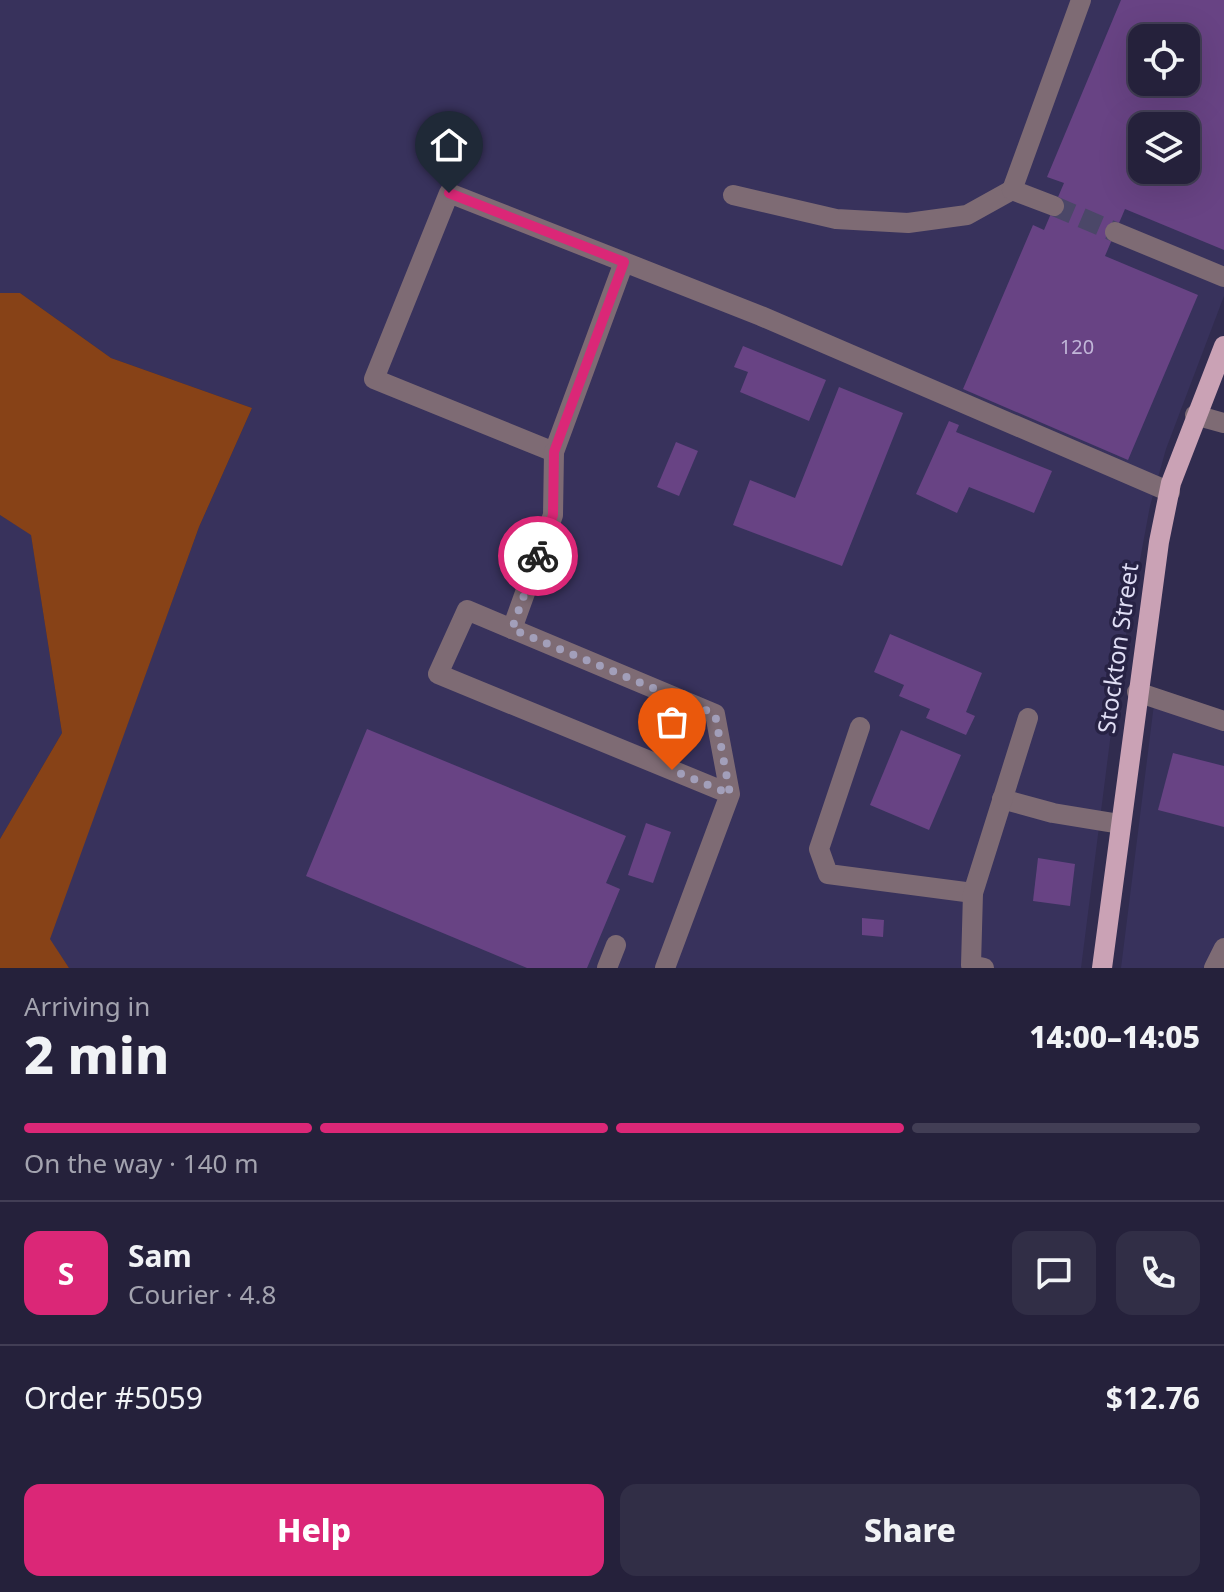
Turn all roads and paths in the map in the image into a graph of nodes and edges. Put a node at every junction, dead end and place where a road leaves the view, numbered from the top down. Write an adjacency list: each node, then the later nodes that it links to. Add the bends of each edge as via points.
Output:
1 (1081, 0): 2 (street)
2 (1012, 190): 3 (street, via 967,215 908,223 836,219); 4 (street)
3 (733, 195)
4 (1054, 206)
5 (1115, 232): 7 (street)
6 (624, 262): 11 (street); 11 (street, via 449,193 374,379); 12 (street)
7 (1224, 277)
8 (1224, 346): 9 (main road, Stockton Street)
9 (1195, 415): 10 (street); 12 (main road, Stockton Street)
10 (1224, 423)
11 (554, 452): 13 (street, via 553,515)
12 (1170, 492): 14 (main road, Stockton Street)
13 (512, 629): 18 (street, via 715,714); 18 (street, via 467,610 438,674)
14 (1137, 692): 16 (street); 20 (main road, Stockton Street)
15 (1028, 718): 19 (street)
16 (1224, 721)
17 (860, 727): 21 (street, via 819,849 828,874)
18 (730, 794): 25 (street)
19 (1002, 799): 20 (street); 21 (street)
20 (1120, 824): 27 (main road, Stockton Street)
21 (973, 893): 26 (street, via 971,965)
22 (616, 945): 24 (street)
23 (1224, 948): 28 (street)
24 (607, 968)
25 (665, 968)
26 (984, 968)
27 (1102, 968)
28 (1214, 968)

